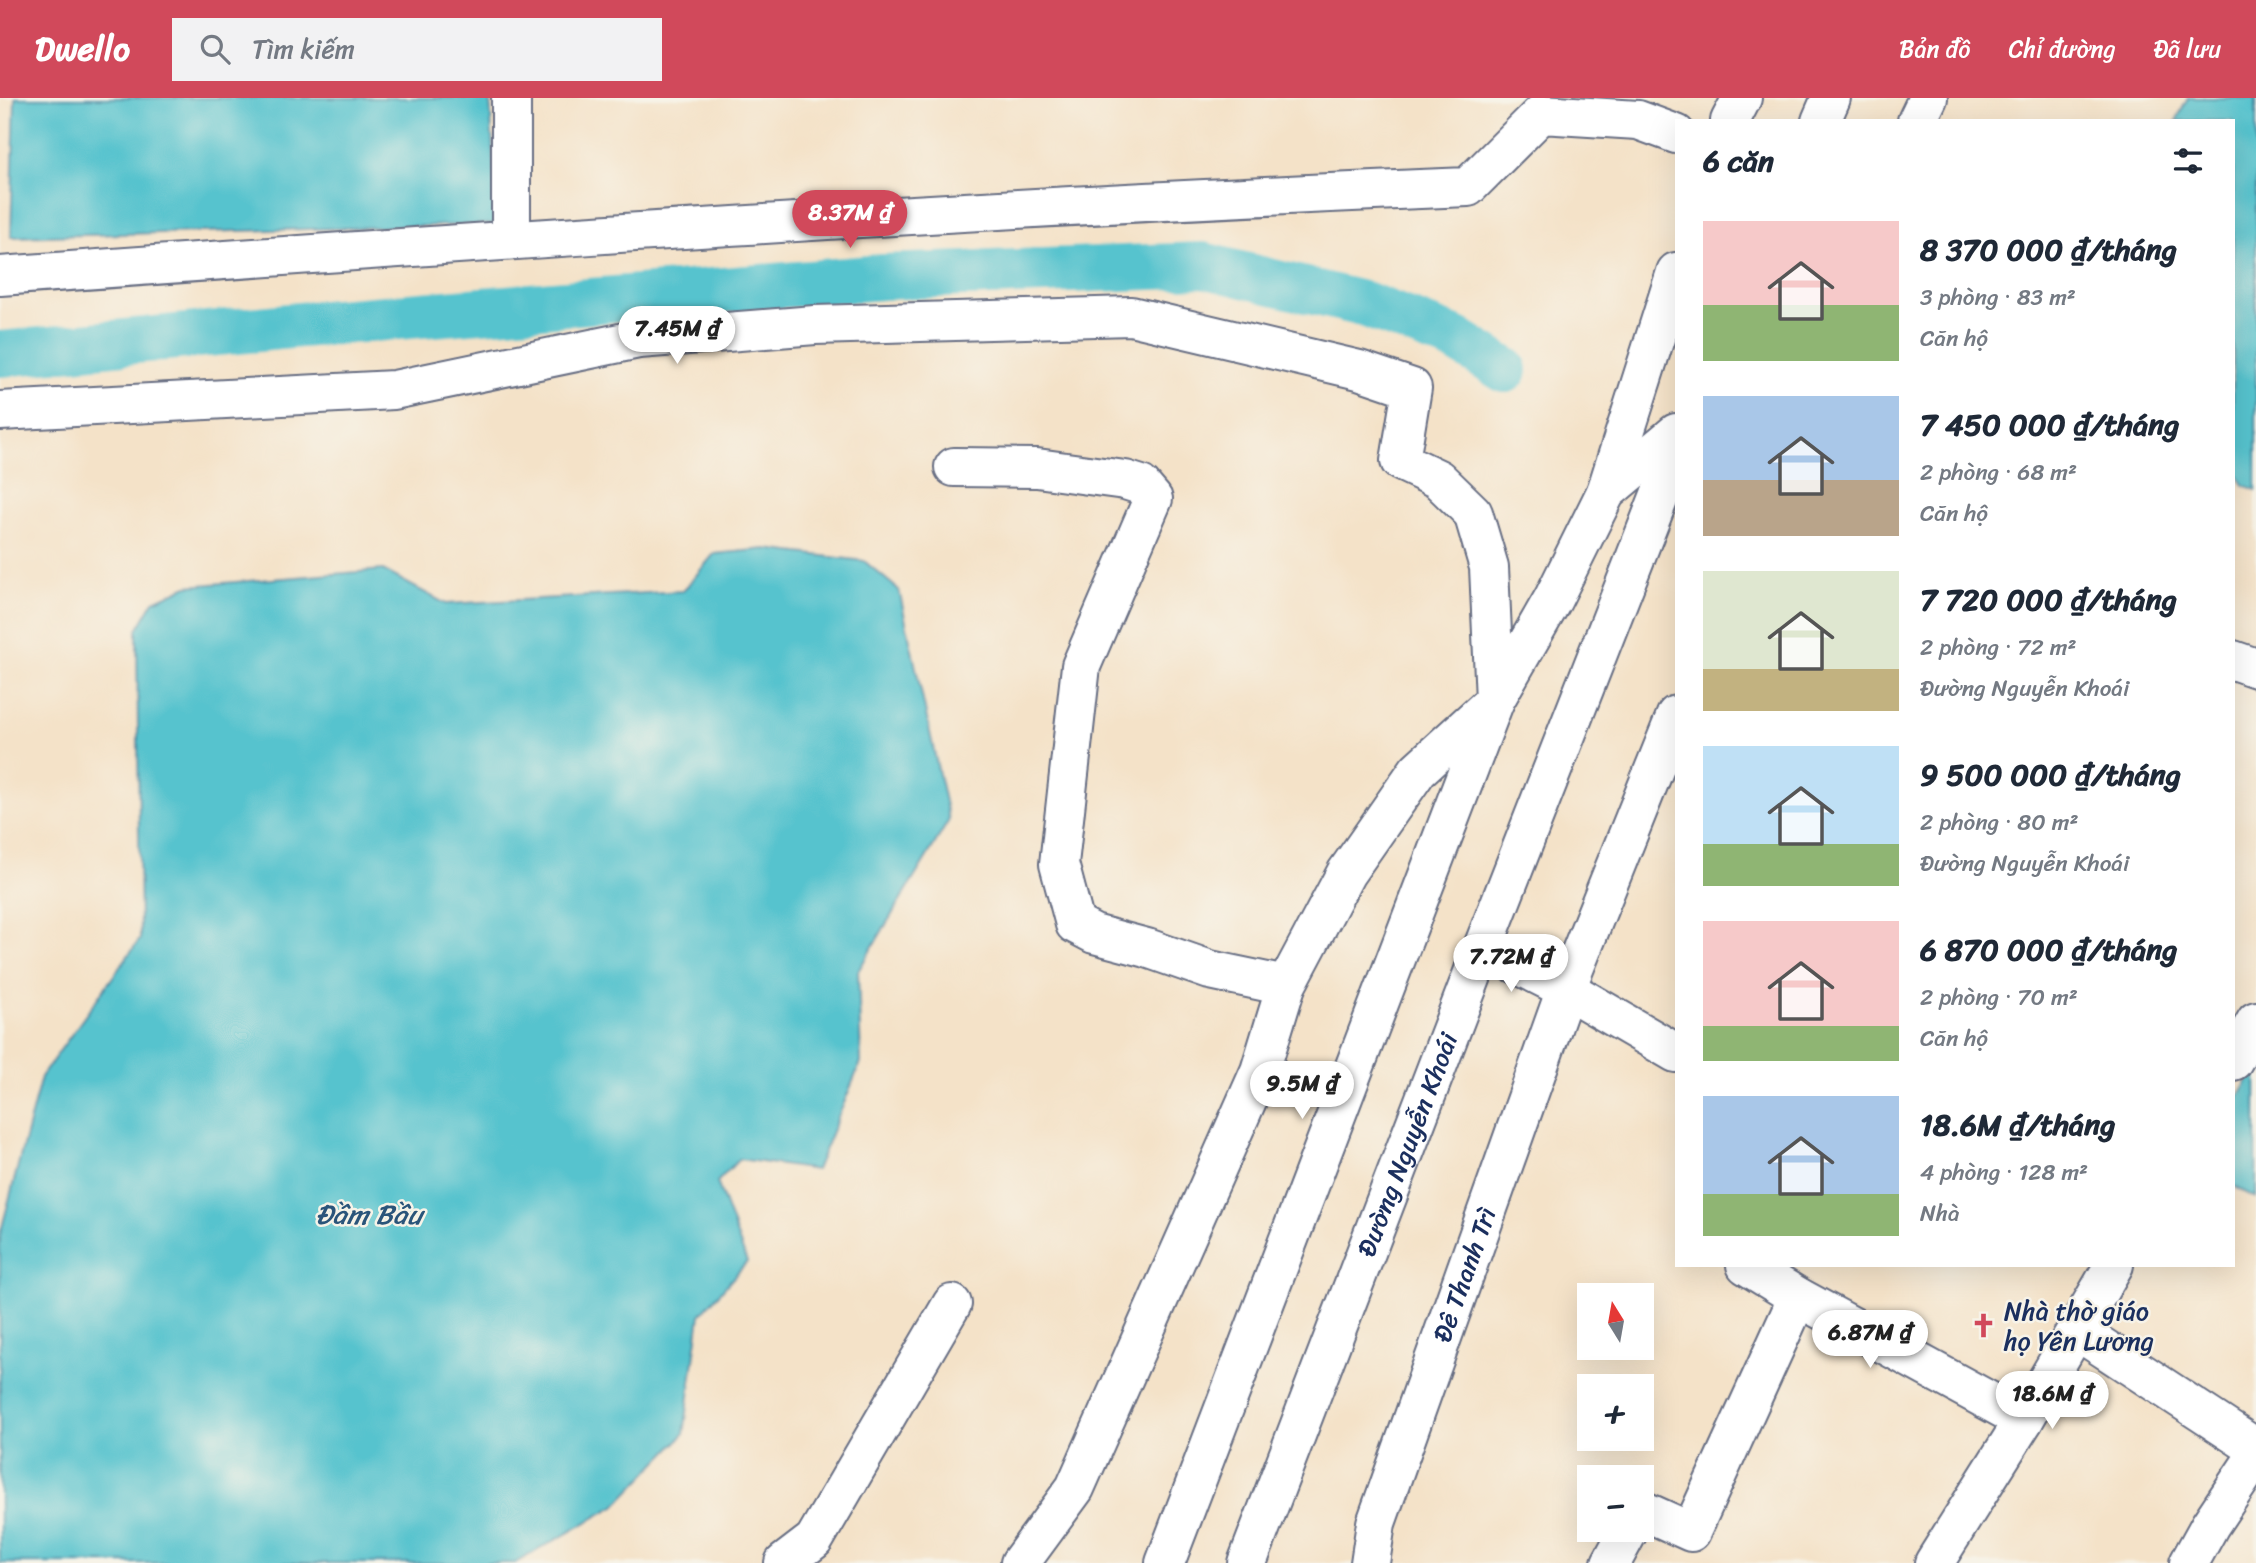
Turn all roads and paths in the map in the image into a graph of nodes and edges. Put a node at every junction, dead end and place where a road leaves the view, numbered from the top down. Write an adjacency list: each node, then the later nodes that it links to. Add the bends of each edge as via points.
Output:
1 (512, 98): 10 (street)
2 (1742, 98): 6 (street)
3 (1831, 98): 7 (street)
4 (1928, 98): 8 (street)
5 (1532, 106): 9 (street, via 1638,120); 10 (street, via 1468,187)
6 (1731, 119)
7 (1822, 119)
8 (1918, 119)
9 (1675, 134)
10 (510, 240): 12 (street)
11 (1675, 275): 17 (street)
12 (0, 276)
13 (0, 411): 20 (street, via 394,390 639,339 815,325 1131,316 1359,370 1412,388 1400,461 1438,479 1474,513 1489,567)
14 (1675, 434): 17 (street)
15 (1675, 457): 22 (street, Đường Nguyễn Khoái)
16 (954, 467): 23 (street, via 1037,468 1125,480 1141,485 1153,499 1081,666 1059,864 1069,904 1075,923 1094,934 1210,970)
17 (1606, 492): 20 (street, via 1553,599)
18 (2235, 661): 19 (street)
19 (2256, 668)
20 (1495, 700): 23 (street, via 1418,770 1346,873); 41 (street)
21 (1675, 717): 24 (street, Đê Thanh Trì)
22 (1483, 947): 24 (street); 42 (street, Đường Nguyễn Khoái)
23 (1286, 986): 40 (street, via 1260,1070 1075,1488)
24 (1566, 989): 26 (street); 43 (street, Đê Thanh Trì, via 1376,1523)
25 (2256, 1021): 27 (street)
26 (1675, 1052)
27 (2235, 1058)
28 (1749, 1267): 30 (street)
29 (2113, 1267): 32 (street)
30 (1798, 1297): 33 (street); 36 (street, via 1690,1532)
31 (952, 1304): 39 (street, via 814,1540)
32 (2076, 1330): 33 (street); 34 (street)
33 (2024, 1420): 38 (street)
34 (2256, 1448)
35 (2256, 1456): 45 (street)
36 (1654, 1516)
37 (1622, 1542): 44 (street)
38 (1938, 1561)
39 (784, 1563)
40 (1020, 1563)
41 (1165, 1563)
42 (1247, 1563)
43 (1370, 1563)
44 (1611, 1563)
45 (2189, 1563)

